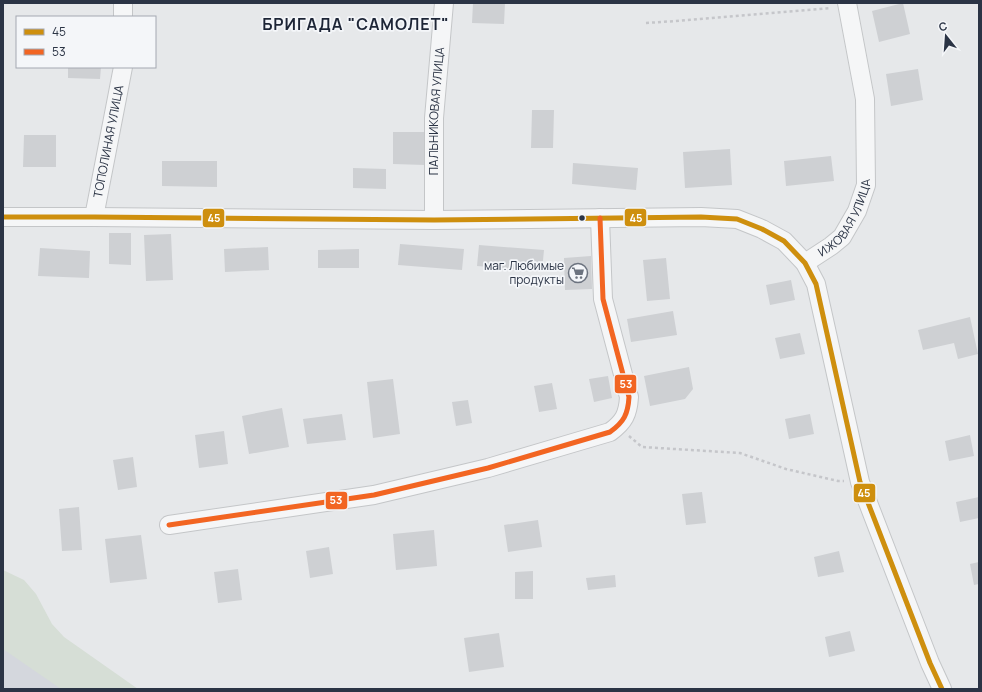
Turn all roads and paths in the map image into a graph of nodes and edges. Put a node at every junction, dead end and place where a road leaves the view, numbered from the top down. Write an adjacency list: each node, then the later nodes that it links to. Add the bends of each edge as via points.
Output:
1 (123, 3): 4 (street)
2 (444, 3): 10 (street, ПАЛЬНИКОВАЯ УЛИЦА, via 434,118)
3 (847, 5): 5 (path); 11 (street, ИЖОВАЯ УЛИЦА, via 865,99 866,185 857,211 842,236)
4 (123, 16)
5 (646, 23)
6 (123, 68): 8 (street, ТОПОЛИНАЯ УЛИЦА)
7 (3, 217): 8 (street)
8 (94, 217): 10 (street)
9 (600, 218): 10 (street); 11 (street, via 737,219 784,241); 12 (street, via 603,299 629,397 628,409)
10 (434, 220)
11 (805, 263): 13 (street, ИЖОВАЯ УЛИЦА, via 816,284)
12 (620, 423): 13 (path, via 626,433 642,447 740,453 838,481); 14 (street, via 610,432 496,466 374,495)
13 (860, 482): 15 (street, ИЖОВАЯ УЛИЦА)
14 (169, 525)
15 (942, 689)

